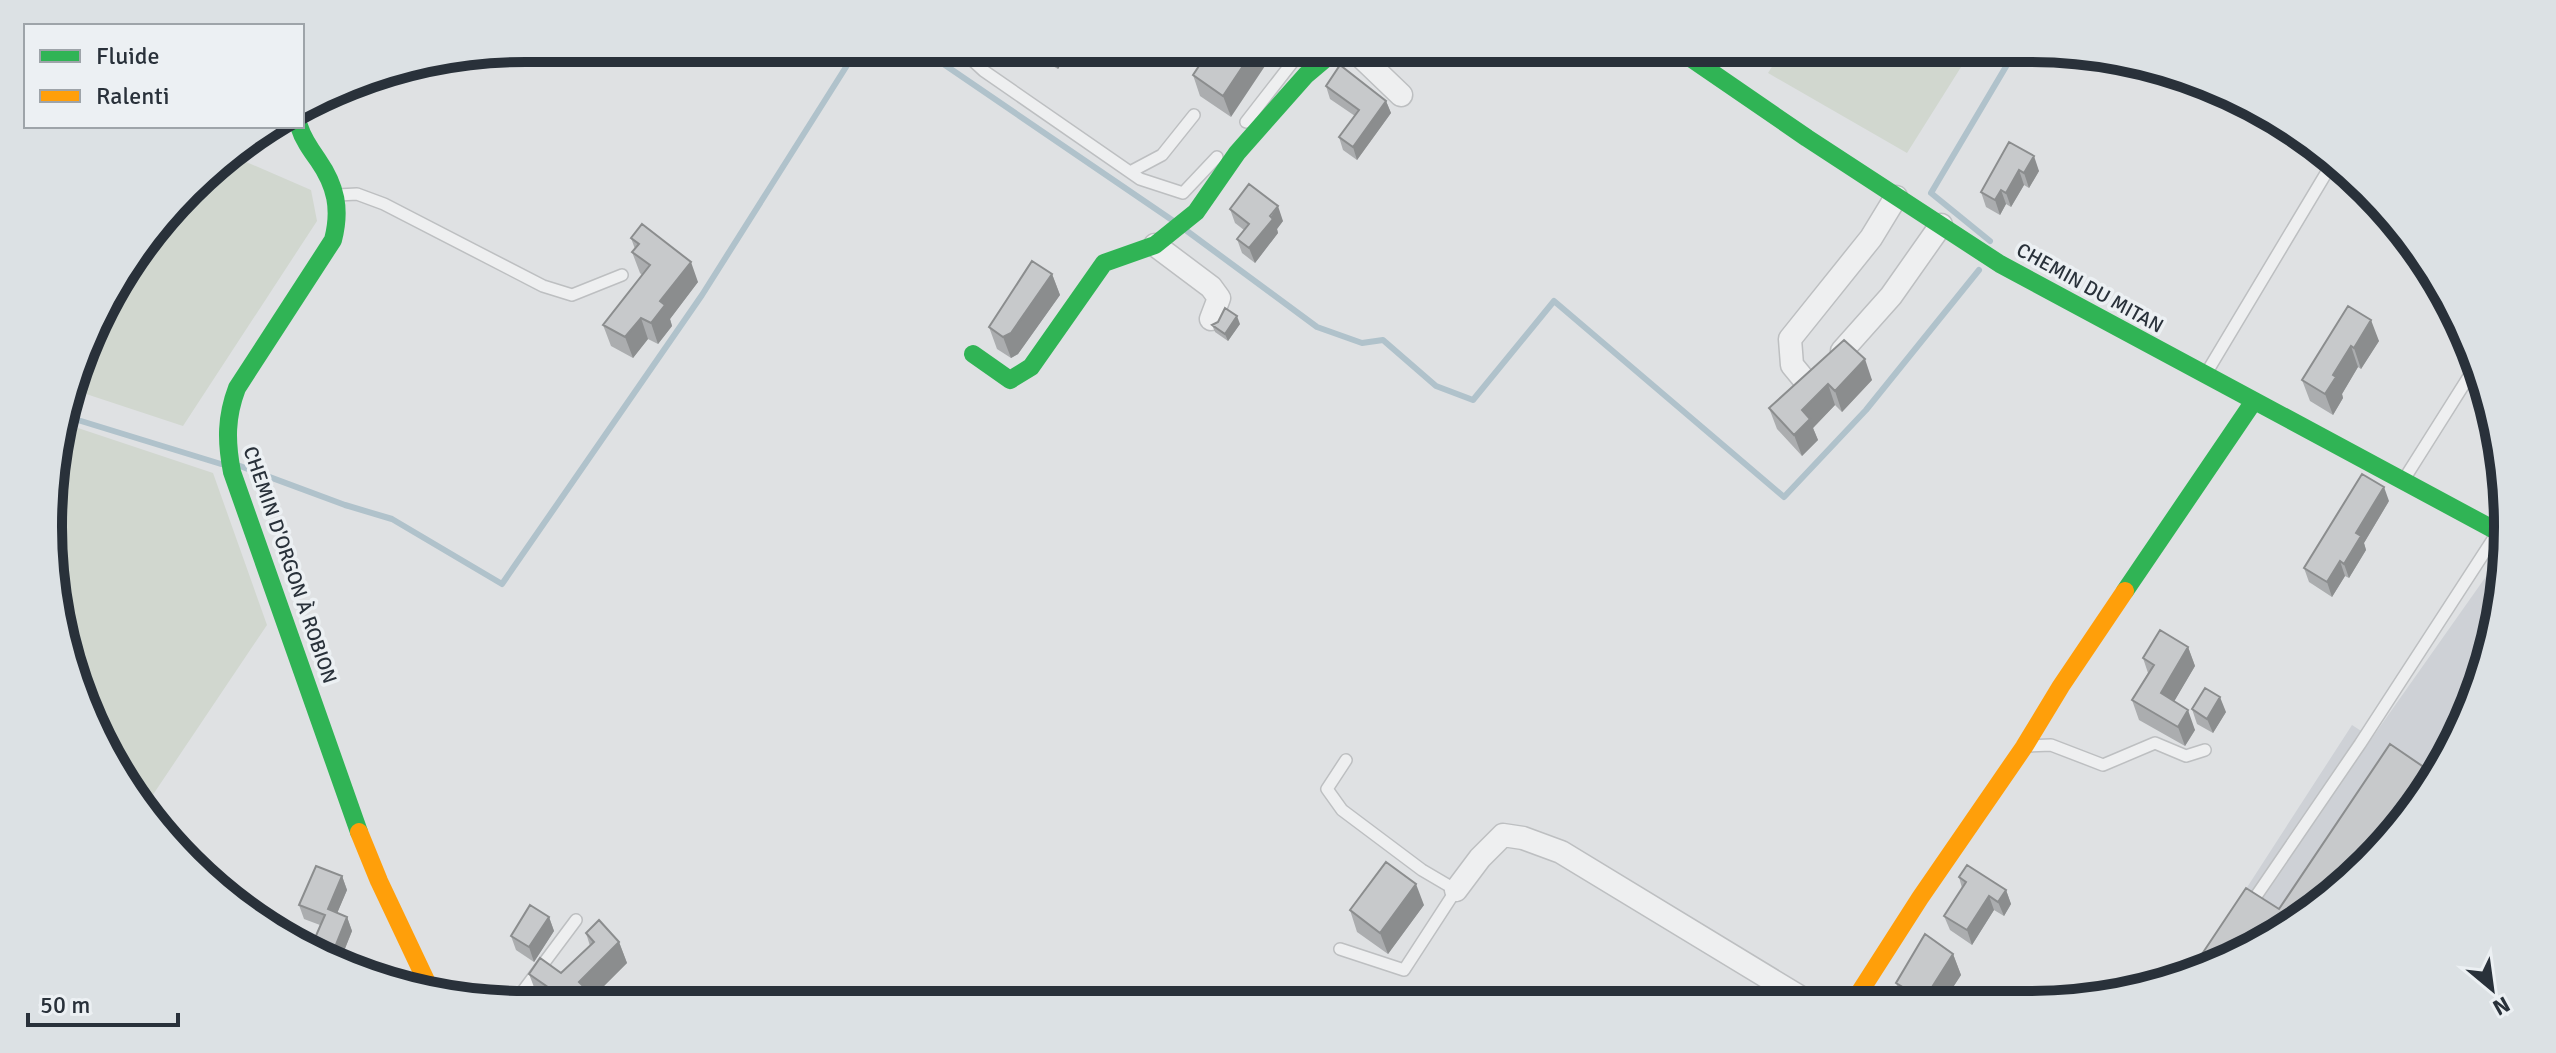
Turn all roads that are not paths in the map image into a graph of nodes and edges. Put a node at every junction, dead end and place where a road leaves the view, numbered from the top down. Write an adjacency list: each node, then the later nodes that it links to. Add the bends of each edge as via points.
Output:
1 (974, 62): 12 (lane)
2 (1293, 62): 9 (lane)
3 (1323, 62): 16 (street, via 1237,153 1223,190)
4 (1367, 62): 6 (street)
5 (1697, 62): 14 (street, CHEMIN DU MITAN)
6 (1401, 95)
7 (1194, 115): 12 (lane, via 1162,155)
8 (300, 128): 13 (street)
9 (1240, 129)
10 (1222, 152): 12 (lane, via 1183,193)
11 (2328, 170): 21 (lane)
12 (1130, 172)
13 (338, 195): 17 (lane, via 357,194 384,204 543,286 572,295); 35 (street, CHEMIN D'ORGON À ROBION, via 340,217 333,240 237,388 227,411 225,439 232,472 354,818)
14 (1896, 197): 15 (street, CHEMIN DU MITAN); 23 (street, via 1871,238 1790,339 1792,365)
15 (1941, 225): 19 (street, via 1891,296); 21 (street, CHEMIN DU MITAN, via 2000,264)
16 (1155, 245): 18 (street, via 1211,287 1219,298); 20 (street, via 1104,263 1031,367 1010,380)
17 (622, 275)
18 (1211, 319)
19 (1842, 351)
20 (973, 354)
21 (2205, 376): 24 (street, CHEMIN DU MITAN)
22 (2469, 377): 25 (lane)
23 (1806, 382)
24 (2254, 401): 25 (street, CHEMIN DU MITAN); 28 (street)
25 (2403, 481): 26 (street, CHEMIN DU MITAN)
26 (2494, 530)
27 (2493, 543): 32 (lane)
28 (2024, 747): 29 (lane, via 2051,745 2103,765 2155,743 2186,756); 38 (street)
29 (2205, 750)
30 (1346, 760): 31 (lane, via 1327,789 1342,810)
31 (1456, 890): 34 (lane, via 1404,970); 37 (street, via 1503,835 1523,838 1561,852)
32 (2243, 917)
33 (576, 920): 36 (lane)
34 (1340, 949)
35 (426, 980)
36 (523, 991)
37 (1790, 991)
38 (1860, 991)

